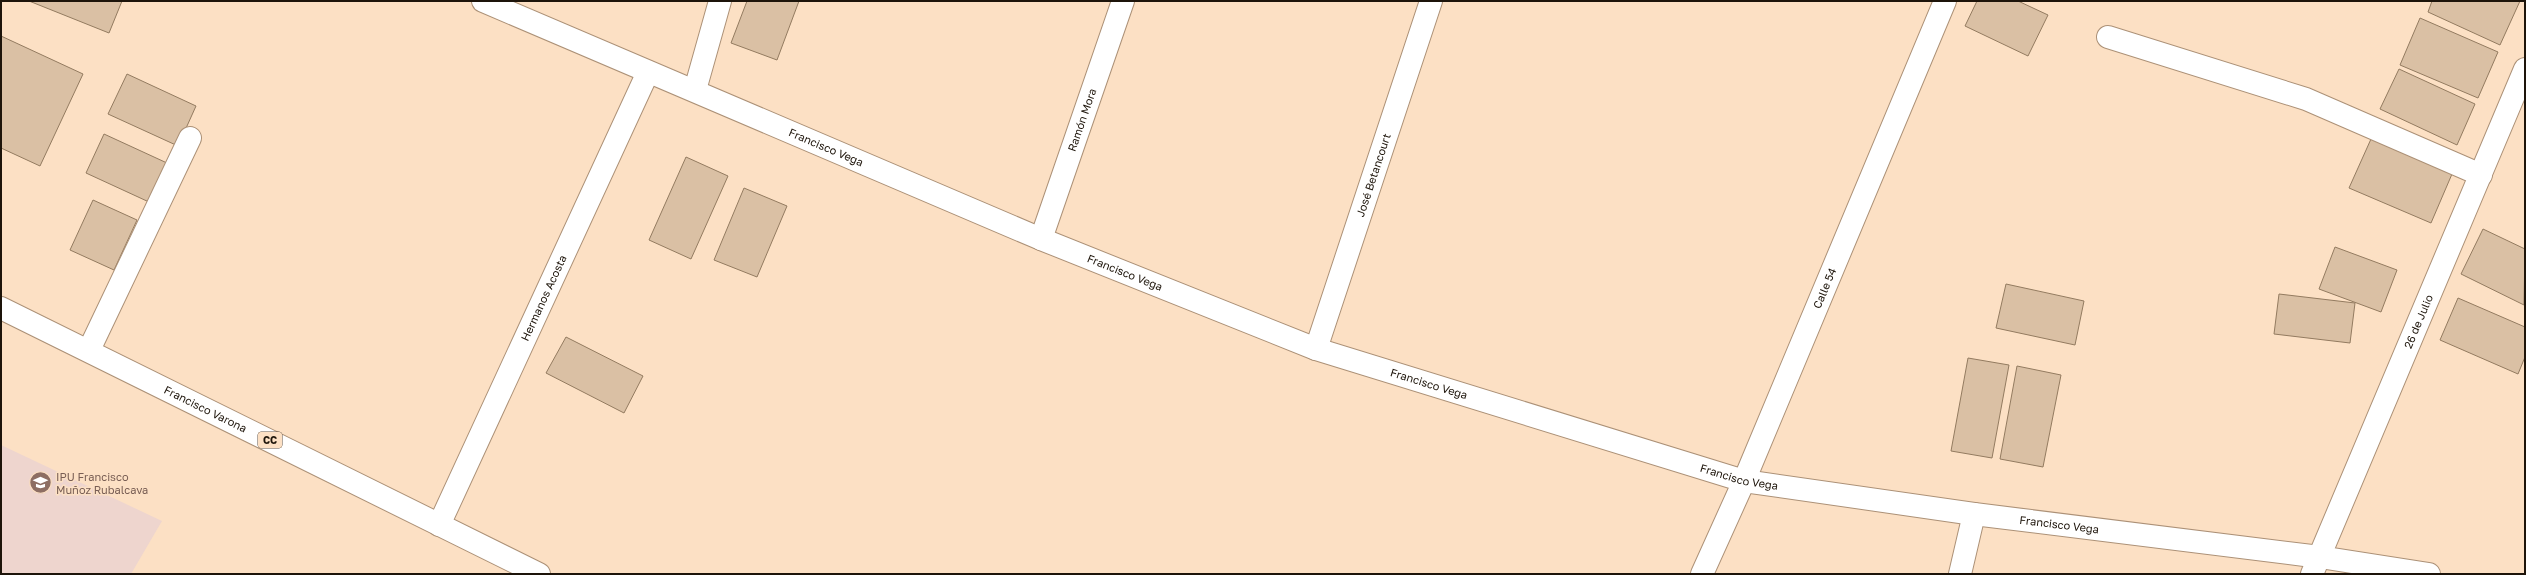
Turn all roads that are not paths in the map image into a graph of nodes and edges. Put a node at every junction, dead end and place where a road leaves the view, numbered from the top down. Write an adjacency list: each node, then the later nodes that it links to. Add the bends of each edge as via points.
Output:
1 (483, 1): 8 (street, Francisco Vega)
2 (720, 1): 9 (street)
3 (1123, 1): 12 (street, Ramón Mora)
4 (1431, 1): 14 (street, José Betancourt)
5 (1944, 1): 16 (street, Calle 54)
6 (2108, 37): 11 (street, via 2306,99)
7 (2525, 69): 11 (street, 26 de Julio)
8 (648, 72): 9 (street, Francisco Vega); 18 (street, Hermanos Acosta)
9 (694, 90): 12 (street, Francisco Vega)
10 (190, 138): 15 (street)
11 (2481, 175): 19 (street, 26 de Julio)
12 (1041, 239): 14 (street, Francisco Vega)
13 (1, 308): 15 (street, Francisco Varona / CC)
14 (1316, 349): 16 (street, Francisco Vega)
15 (89, 350): 18 (street, Francisco Varona / CC)
16 (1744, 481): 17 (street, Francisco Vega); 21 (street, Calle 54)
17 (1974, 514): 19 (street, Francisco Vega); 22 (street)
18 (439, 525): 20 (street, Francisco Varona / CC)
19 (2316, 565): 23 (street, Francisco Vega)
20 (539, 574)
21 (1702, 574)
22 (1960, 574)
23 (2429, 574)

